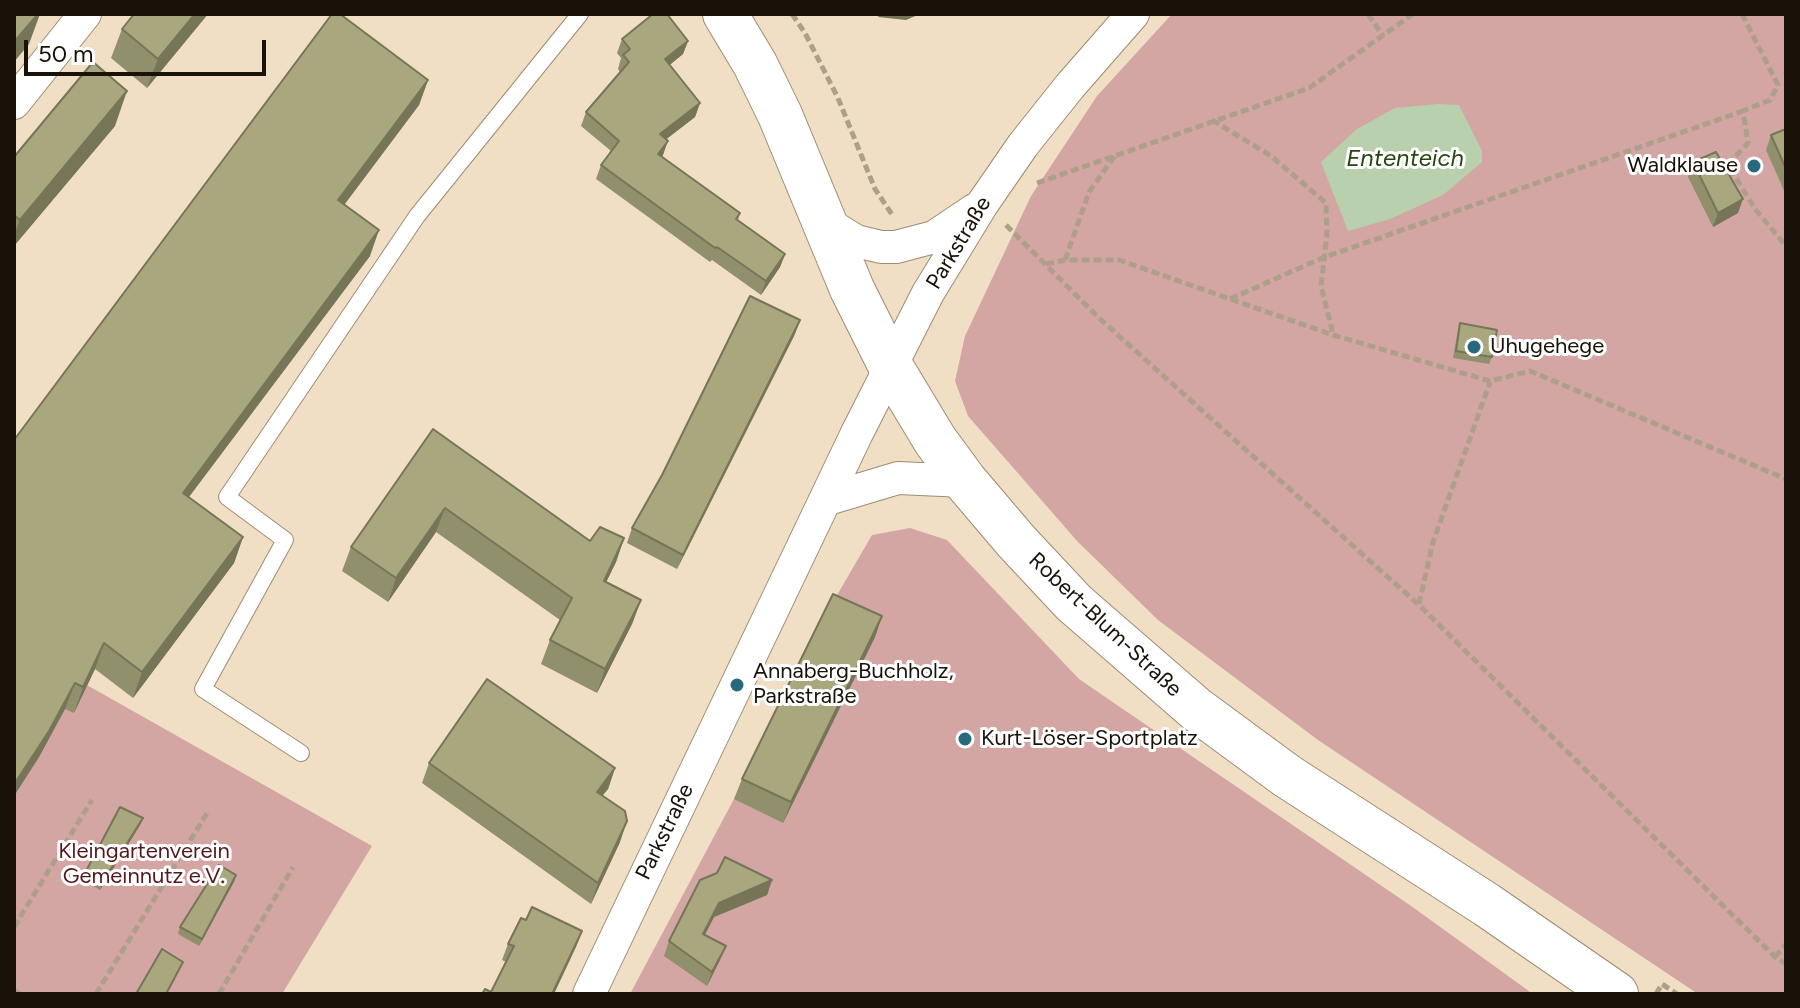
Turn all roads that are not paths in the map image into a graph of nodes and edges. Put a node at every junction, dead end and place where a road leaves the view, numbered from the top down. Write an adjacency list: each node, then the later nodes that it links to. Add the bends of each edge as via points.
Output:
1 (85, 14): 5 (street)
2 (580, 14): 11 (lane, via 417,216 227,497 285,540 203,689)
3 (725, 14): 7 (main road, Robert-Blum-Straße, via 780,115)
4 (1133, 14): 6 (street, Parkstraße, via 1042,121)
5 (14, 103)
6 (983, 203): 7 (street, via 934,237 896,247 856,241); 8 (street, Parkstraße)
7 (825, 222): 8 (main road, Robert-Blum-Straße)
8 (891, 367): 9 (main road, Robert-Blum-Straße); 10 (street, Parkstraße)
9 (965, 481): 10 (street, via 898,478); 13 (main road, Robert-Blum-Straße, via 1074,603 1196,709 1287,776)
10 (828, 499): 12 (street, Parkstraße)
11 (301, 753)
12 (589, 994)
13 (1616, 994)

